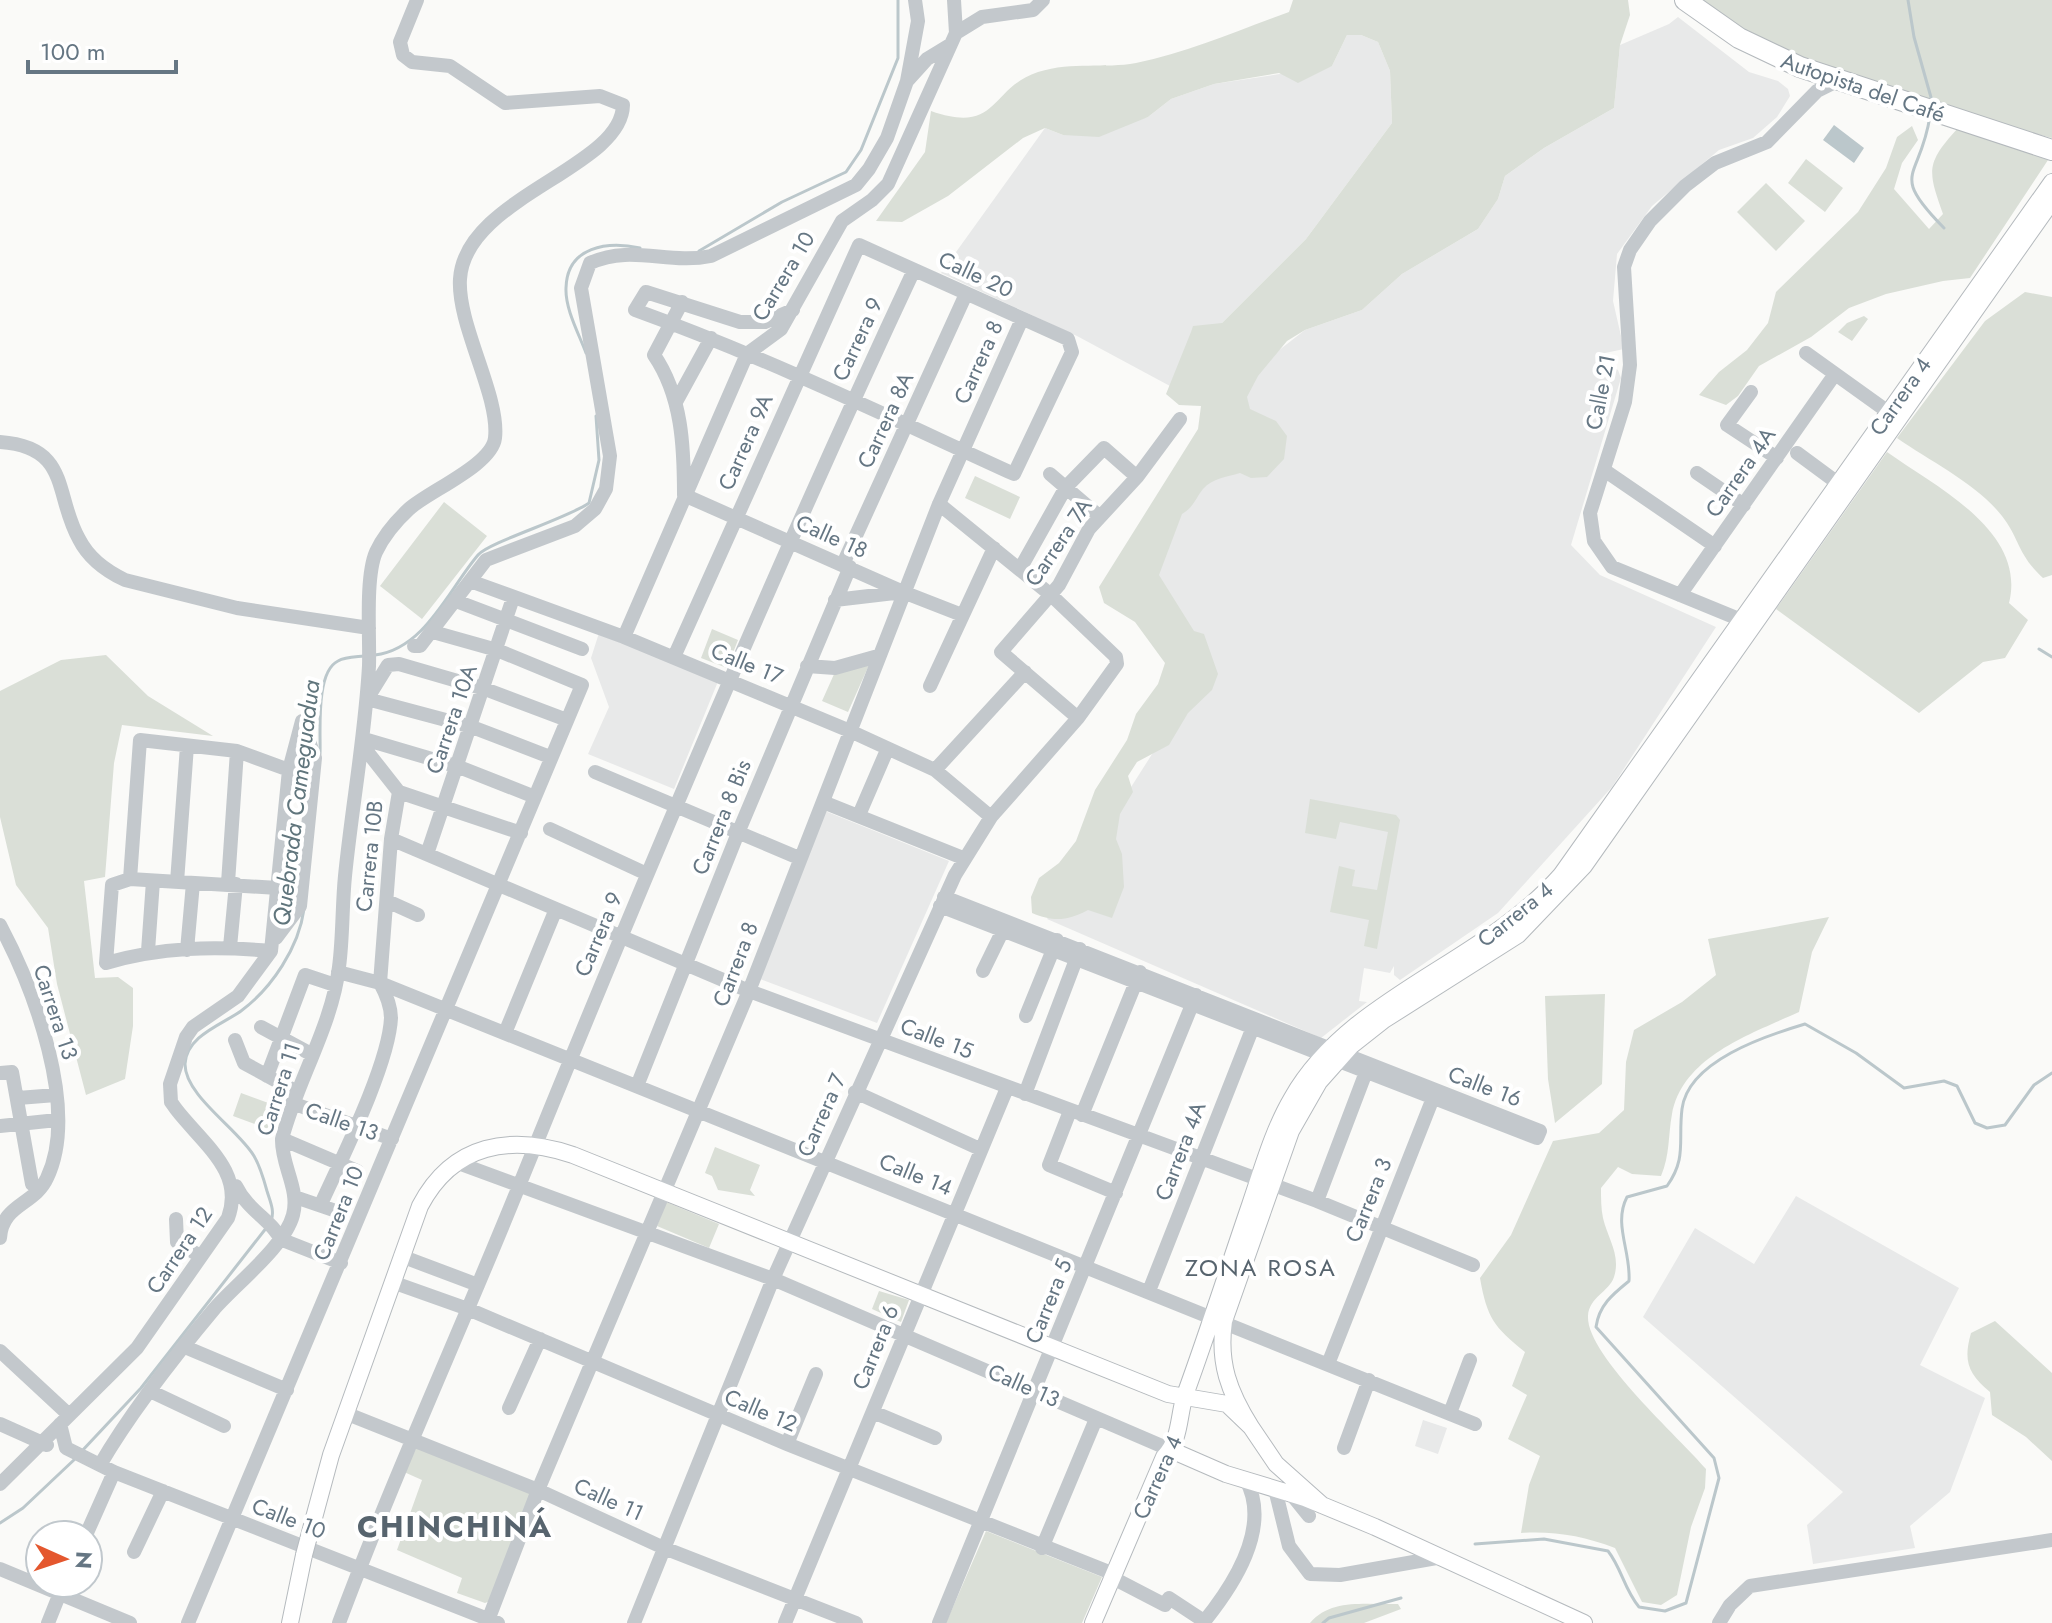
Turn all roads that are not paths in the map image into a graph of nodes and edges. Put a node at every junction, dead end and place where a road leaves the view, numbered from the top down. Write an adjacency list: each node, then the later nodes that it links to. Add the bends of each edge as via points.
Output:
1 (417, 0): 63 (street, Carrera 11, via 400,42 403,55 412,62 450,66 505,103 600,96 623,105 623,116 615,132 593,152 498,217 467,255 460,279 495,420 495,440 488,454 410,508 389,531 371,565)
2 (915, 0): 10 (street, via 917,33)
3 (954, 0): 7 (street)
4 (1685, 0): 8 (highway, Autopista del Café, via 1739,38)
5 (1039, 3): 6 (street, via 1025,13)
6 (994, 7): 7 (street)
7 (953, 39): 10 (street); 18 (street, Carrera 10, via 898,167 872,200 842,221)
8 (1805, 69): 9 (highway, Autopista del Café); 11 (street, via 1811,81)
9 (1839, 80): 11 (street, Calle 21); 12 (highway, Autopista del Café)
10 (907, 81): 52 (street, via 887,138 856,185 711,256 695,260 611,253 590,263 581,288 610,456 606,489 595,509 575,526 498,553)
11 (1807, 101): 36 (street, Calle 21, via 1767,142 1701,172 1665,205 1630,250 1623,275 1630,365 1625,402)
12 (2052, 150)
13 (2051, 190): 29 (main road, Carrera 4)
14 (859, 245): 15 (street, Calle 20); 25 (street, Carrera 9A)
15 (914, 270): 16 (street, Calle 20); 27 (street, Carrera 9)
16 (966, 294): 19 (street, Calle 20); 31 (street, Carrera 8A)
17 (682, 302): 18 (street, via 740,322 765,322); 20 (street); 20 (street, via 646,292 635,310)
18 (793, 310): 23 (street, Carrera 10, via 774,337)
19 (1022, 319): 33 (street, Carrera 8); 33 (street, Calle 20, via 1068,339 1072,352 1014,474)
20 (671, 323): 21 (street); 28 (street, via 654,355)
21 (711, 338): 23 (street); 28 (street)
22 (1806, 353): 24 (street)
23 (747, 354): 25 (street); 42 (street, Carrera 10)
24 (1835, 374): 29 (street); 35 (street, Carrera 4A)
25 (798, 377): 27 (street); 46 (street, Carrera 9A)
26 (1751, 392): 35 (street, via 1727,425)
27 (853, 401): 31 (street); 47 (street, Carrera 9)
28 (676, 402): 42 (street)
29 (1894, 416): 40 (main road, Carrera 4); 61 (main road, Carrera 4)
30 (1180, 419): 39 (street, Carrera 7A)
31 (906, 426): 33 (street); 50 (street, Carrera 8A)
32 (0, 442): 63 (street, via 39,452 55,470 77,537 109,572 237,608)
33 (963, 451): 43 (street, Carrera 8)
34 (1797, 453): 40 (street)
35 (1777, 458): 44 (street, Carrera 4A)
36 (1604, 470): 48 (street); 55 (street, Calle 21, via 1590,513 1598,551 1612,567)
37 (1697, 473): 44 (street)
38 (1050, 474): 41 (street)
39 (1137, 477): 41 (street, via 1104,448); 45 (street, Carrera 7A)
40 (1839, 484): 61 (main road, Carrera 4)
41 (1066, 487): 45 (street); 51 (street)
42 (684, 495): 46 (street, Calle 18); 64 (street, Carrera 10)
43 (939, 504): 49 (street); 53 (street, Carrera 8)
44 (1744, 505): 48 (street, Carrera 4A)
45 (1099, 516): 54 (street, Carrera 7A)
46 (736, 517): 47 (street, Calle 18); 69 (street, Carrera 9A)
47 (790, 541): 50 (street, Calle 18); 72 (street, Carrera 9)
48 (1715, 546): 55 (street, Carrera 4A)
49 (994, 548): 51 (street); 59 (street)
50 (846, 565): 53 (street, Calle 18); 57 (street, Carrera 8 Bis)
51 (1020, 569): 54 (street)
52 (470, 581): 56 (street, Calle 17); 58 (street)
53 (903, 592): 57 (street); 59 (street, Calle 18); 68 (street, Carrera 8)
54 (1051, 595): 71 (street, Carrera 7A, via 1001,652); 77 (street, Carrera 7, via 1116,657 1117,664)
55 (1680, 595): 61 (street, Calle 21)
56 (513, 598): 60 (street, Carrera 10A); 64 (street, Calle 17)
57 (835, 600): 70 (street, Carrera 8 Bis)
58 (456, 601): 60 (street); 62 (street)
59 (962, 615): 73 (street)
60 (507, 618): 66 (street); 67 (street, Carrera 10A)
61 (1749, 623): 145 (main road, Carrera 4, via 1607,836 1552,904 1504,945 1387,1012)
62 (433, 632): 65 (street); 67 (street)
63 (369, 635): 75 (street, Carrera 11)
64 (624, 637): 69 (street, Calle 17)
65 (414, 646)
66 (582, 649)
67 (497, 650): 74 (street, Carrera 10A); 78 (street, Carrera 10, via 582,685)
68 (878, 656): 70 (street, via 835,668); 80 (street, Carrera 8)
69 (674, 657): 72 (street, Calle 17)
70 (807, 666): 76 (street, Carrera 8 Bis)
71 (1025, 672): 77 (street); 90 (street)
72 (729, 680): 76 (street, Calle 17); 95 (street, Carrera 9)
73 (930, 686)
74 (485, 689): 75 (street, via 399,664 388,665); 78 (street); 79 (street, Carrera 10A)
75 (367, 699): 79 (street); 81 (street, Carrera 11)
76 (791, 704): 80 (street, Calle 17); 101 (street, Carrera 8 Bis)
77 (1078, 718): 98 (street, Carrera 7)
78 (567, 720): 87 (street, Carrera 10)
79 (472, 727): 87 (street); 88 (street, Carrera 10A)
80 (850, 731): 85 (street, Calle 17); 94 (street, Carrera 8)
81 (363, 742): 88 (street); 92 (street, Carrera 10B); 132 (street, Carrera 11)
82 (187, 746): 86 (street); 107 (street, via 140,740); 109 (street)
83 (294, 749): 84 (street); 84 (street, via 302,721); 89 (street)
84 (314, 750): 118 (street)
85 (887, 750): 90 (street, Calle 17); 97 (street)
86 (237, 751): 89 (street); 111 (street)
87 (550, 757): 93 (street, Carrera 10)
88 (459, 767): 93 (street); 96 (street, Carrera 10A)
89 (289, 770): 113 (street)
90 (935, 770): 98 (street, Calle 17)
91 (595, 772): 95 (street)
92 (399, 792): 96 (street); 102 (street, Carrera 10B)
93 (535, 797): 100 (street, Carrera 10)
94 (823, 802): 97 (street); 104 (street, Carrera 8)
95 (674, 805): 101 (street); 106 (street, Carrera 9)
96 (444, 806): 100 (street); 103 (street, Carrera 10A)
97 (859, 815): 105 (street)
98 (991, 817): 105 (street, Carrera 7)
99 (550, 829): 106 (street)
100 (521, 833): 112 (street, Carrera 10)
101 (738, 833): 104 (street); 129 (street, Carrera 8 Bis)
102 (391, 839): 103 (street, Calle 15); 114 (street, Carrera 10B)
103 (427, 854): 112 (street, Calle 15)
104 (799, 858): 134 (street, Carrera 8)
105 (963, 858): 115 (street, Carrera 7)
106 (647, 874): 122 (street, Carrera 9)
107 (130, 879): 108 (street); 127 (street, via 112,885 106,963)
108 (153, 881): 109 (street); 127 (street)
109 (177, 882): 110 (street)
110 (193, 883): 111 (street); 126 (street)
111 (232, 884): 113 (street); 125 (street)
112 (500, 885): 117 (street, Calle 15); 136 (street, Carrera 10)
113 (278, 888): 116 (street)
114 (387, 901): 119 (street); 133 (street, Carrera 10B)
115 (942, 901): 121 (street, Calle 16); 123 (street, Calle 16); 141 (street, Carrera 7)
116 (277, 904): 118 (street); 124 (street)
117 (556, 909): 122 (street, Calle 15); 140 (street)
118 (296, 911): 124 (street)
119 (418, 915)
120 (0, 925): 154 (street, Carrera 13, via 47,1041)
121 (1003, 930): 123 (street, Calle 16); 130 (street)
122 (620, 936): 129 (street, Calle 15); 146 (street, Carrera 9)
123 (1056, 944): 128 (street, Calle 16); 137 (street)
124 (273, 946): 125 (street); 174 (street, via 238,996 193,1027 170,1084 171,1102)
125 (230, 947): 126 (street)
126 (187, 950): 127 (street)
127 (148, 951)
128 (1079, 953): 131 (street, Calle 16); 153 (street)
129 (685, 964): 134 (street, Calle 15); 150 (street, Carrera 8 Bis)
130 (983, 971)
131 (1138, 976): 135 (street, Calle 16); 159 (street)
132 (337, 978): 133 (street, Calle 14); 143 (street, Calle 14, via 305,975); 144 (street, Carrera 11)
133 (380, 983): 136 (street, Calle 14); 163 (street, via 391,1023)
134 (749, 991): 141 (street, Calle 15); 158 (street, Carrera 8)
135 (1194, 999): 139 (street, Calle 16); 145 (street, Calle 16); 164 (street, Carrera 5)
136 (447, 1010): 140 (street, Calle 14); 166 (street, Carrera 10)
137 (1026, 1016)
138 (261, 1027): 143 (street)
139 (1253, 1027): 145 (street, Calle 16); 169 (street, Carrera 4A)
140 (505, 1033): 146 (street, Calle 14)
141 (879, 1039): 151 (street, Calle 15); 152 (street, Carrera 7)
142 (235, 1040): 149 (street, Calle 13, via 244,1063)
143 (280, 1041): 144 (street); 149 (street)
144 (311, 1054): 156 (street, Carrera 11)
145 (1333, 1054): 148 (street, Calle 16); 157 (street, Calle 16, via 1540,1131 1537,1138); 176 (main road, Carrera 4, via 1291,1098)
146 (570, 1059): 150 (street, Calle 14); 167 (street, Carrera 9)
147 (6, 1072): 155 (street)
148 (1366, 1072): 157 (street, Calle 16); 181 (street)
149 (267, 1076): 156 (street, Calle 13)
150 (637, 1086): 158 (street, Calle 14)
151 (1007, 1088): 153 (street, Calle 15); 168 (street, Carrera 6)
152 (855, 1092): 168 (street); 170 (street, Carrera 7)
153 (1025, 1094): 159 (street, Calle 15)
154 (56, 1095): 155 (street); 160 (street, Carrera 13)
155 (18, 1098): 161 (street)
156 (295, 1098): 163 (street, Calle 13); 165 (street, Carrera 11)
157 (1433, 1098): 186 (street, Carrera 3)
158 (698, 1112): 170 (street, Calle 14); 178 (street, Carrera 8)
159 (1076, 1113): 164 (street, Calle 15); 179 (street, via 1049,1165)
160 (57, 1120): 161 (street); 189 (street, Carrera 13, via 48,1178 6,1215)
161 (22, 1122): 162 (street); 175 (street)
162 (0, 1126)
163 (356, 1127): 166 (street, Calle 13); 171 (street)
164 (1139, 1137): 169 (street, Calle 15); 179 (street, Carrera 5)
165 (282, 1139): 171 (street); 180 (street, Carrera 11, via 281,1156)
166 (392, 1139): 193 (street, Carrera 10)
167 (535, 1144): 172 (main road, via 495,1146); 177 (street, Carrera 9); 178 (main road)
168 (980, 1149): 184 (street, Carrera 6)
169 (1199, 1159): 176 (street, Calle 15); 199 (street, Carrera 4A)
170 (825, 1161): 184 (street, Calle 14); 190 (street, Carrera 7)
171 (339, 1163): 173 (street); 182 (street)
172 (458, 1163): 177 (street, Calle 13); 192 (main road, via 426,1194)
173 (357, 1171)
174 (232, 1179): 187 (street, via 250,1209); 191 (street, Carrera 12, via 228,1218)
175 (32, 1184)
176 (1265, 1184): 181 (street, Calle 15); 202 (main road, Carrera 4)
177 (520, 1185): 188 (street, Calle 13); 198 (street, Carrera 9)
178 (665, 1192): 188 (street, Carrera 8); 190 (main road)
179 (1116, 1193): 195 (street, Carrera 5)
180 (295, 1197): 182 (street); 187 (street, via 294,1213)
181 (1317, 1201): 186 (street, Calle 15)
182 (321, 1204): 183 (street)
183 (336, 1211)
184 (954, 1213): 195 (street, Calle 14); 200 (street, Carrera 6)
185 (176, 1219): 191 (street, via 177,1242)
186 (1381, 1227): 194 (street, Calle 15); 210 (street, Carrera 3)
187 (274, 1231): 193 (street); 205 (street)
188 (647, 1232): 196 (street, Calle 13); 209 (street, Carrera 8)
189 (0, 1238)
190 (790, 1241): 196 (street, Carrera 7); 200 (main road)
191 (200, 1256): 222 (street, Carrera 12, via 137,1348)
192 (401, 1256): 197 (main road); 198 (street)
193 (341, 1263): 214 (street, Carrera 10)
194 (1473, 1265)
195 (1086, 1266): 199 (street, Calle 14); 206 (street, Carrera 5)
196 (773, 1279): 203 (street, Calle 13); 221 (street, Carrera 7)
197 (392, 1282): 201 (street, Calle 12); 219 (main road)
198 (478, 1285): 201 (street, Carrera 9)
199 (1149, 1291): 202 (street, Calle 14)
200 (920, 1295): 203 (street, Carrera 6); 206 (main road)
201 (468, 1309): 204 (street, Calle 12); 228 (street, Carrera 9)
202 (1218, 1318): 210 (street, Calle 14); 216 (main road, Carrera 4); 227 (main road, Carrera 4, via 1223,1369)
203 (904, 1333): 213 (street, Calle 13); 218 (street, Carrera 6)
204 (540, 1339): 209 (street, Calle 12); 217 (street)
205 (185, 1347): 214 (street); 215 (street)
206 (1052, 1349): 213 (street, Carrera 5); 216 (main road)
207 (0, 1351): 222 (street)
208 (1470, 1360): 220 (street)
209 (594, 1361): 221 (street, Calle 12); 242 (street, Carrera 8)
210 (1328, 1364): 212 (street, Calle 14)
211 (816, 1374): 231 (street)
212 (1369, 1380): 220 (street, Calle 14); 232 (street)
213 (1036, 1389): 223 (street, Calle 13); 247 (street, Carrera 5)
214 (287, 1390): 246 (street, Carrera 10)
215 (152, 1392): 226 (street); 236 (street)
216 (1176, 1396): 227 (main road, via 1227,1404); 235 (main road, Carrera 4, via 1182,1421)
217 (509, 1408)
218 (873, 1412): 229 (street); 237 (street, Carrera 6)
219 (345, 1413): 228 (street, Calle 11); 265 (main road)
220 (1450, 1413): 225 (street, Calle 14)
221 (718, 1416): 231 (street, Calle 12); 249 (street, Carrera 7)
222 (64, 1419): 230 (street, Carrera 12); 234 (street)
223 (1096, 1419): 235 (street, Calle 13); 250 (street)
224 (0, 1424): 230 (street, Calle 10)
225 (1475, 1424)
226 (224, 1426)
227 (1251, 1427): 233 (main road)
228 (411, 1438): 242 (street, Calle 11); 254 (street, Carrera 9)
229 (935, 1438)
230 (40, 1444): 234 (street, Calle 10); 240 (street, Carrera 12)
231 (787, 1444): 237 (street, Calle 12)
232 (1344, 1448)
233 (1265, 1449): 239 (main road, via 1263,1472); 244 (main road)
234 (70, 1450): 236 (street, Calle 10)
235 (1171, 1450): 239 (main road, Calle 13); 256 (main road, Carrera 4)
236 (94, 1462): 238 (street, Calle 10)
237 (849, 1470): 247 (street, Calle 12); 259 (street, Carrera 6)
238 (114, 1472): 243 (street, Calle 10); 245 (street)
239 (1246, 1480): 241 (main road, Calle 13); 262 (street, via 1255,1505 1252,1533 1232,1580)
240 (0, 1484)
241 (1275, 1489): 244 (main road, Calle 13); 252 (street, via 1289,1546 1310,1574 1340,1575)
242 (538, 1490): 249 (street, Calle 11); 261 (street, Carrera 8)
243 (163, 1491): 246 (street, Calle 10); 251 (street)
244 (1316, 1510): 252 (main road, Calle 13)
245 (93, 1519)
246 (231, 1519): 254 (street, Calle 10); 264 (street, Carrera 10)
247 (980, 1523): 250 (street, Calle 12); 270 (street, Carrera 5)
248 (2052, 1540): 273 (street, via 1763,1583 1739,1594)
249 (664, 1548): 259 (street, Calle 11); 267 (street, Carrera 7)
250 (1042, 1548): 256 (street, Calle 12)
251 (134, 1552)
252 (1442, 1557): 272 (main road, Calle 13)
253 (0, 1569): 255 (street)
254 (360, 1569): 261 (street, Calle 10); 266 (street, Carrera 9)
255 (24, 1576)
256 (1114, 1576): 262 (street, Calle 12, via 1165,1605 1169,1598); 271 (main road, Carrera 4)
257 (58, 1599): 263 (street)
258 (82, 1599): 260 (street)
259 (796, 1599): 268 (street, Carrera 6); 269 (street, Calle 11)
260 (122, 1621)
261 (491, 1622)
262 (1203, 1622)
263 (48, 1623)
264 (188, 1623)
265 (290, 1623)
266 (339, 1623)
267 (634, 1623)
268 (785, 1623)
269 (856, 1623)
270 (939, 1623)
271 (1093, 1623)
272 (1584, 1623)
273 (1719, 1623)

